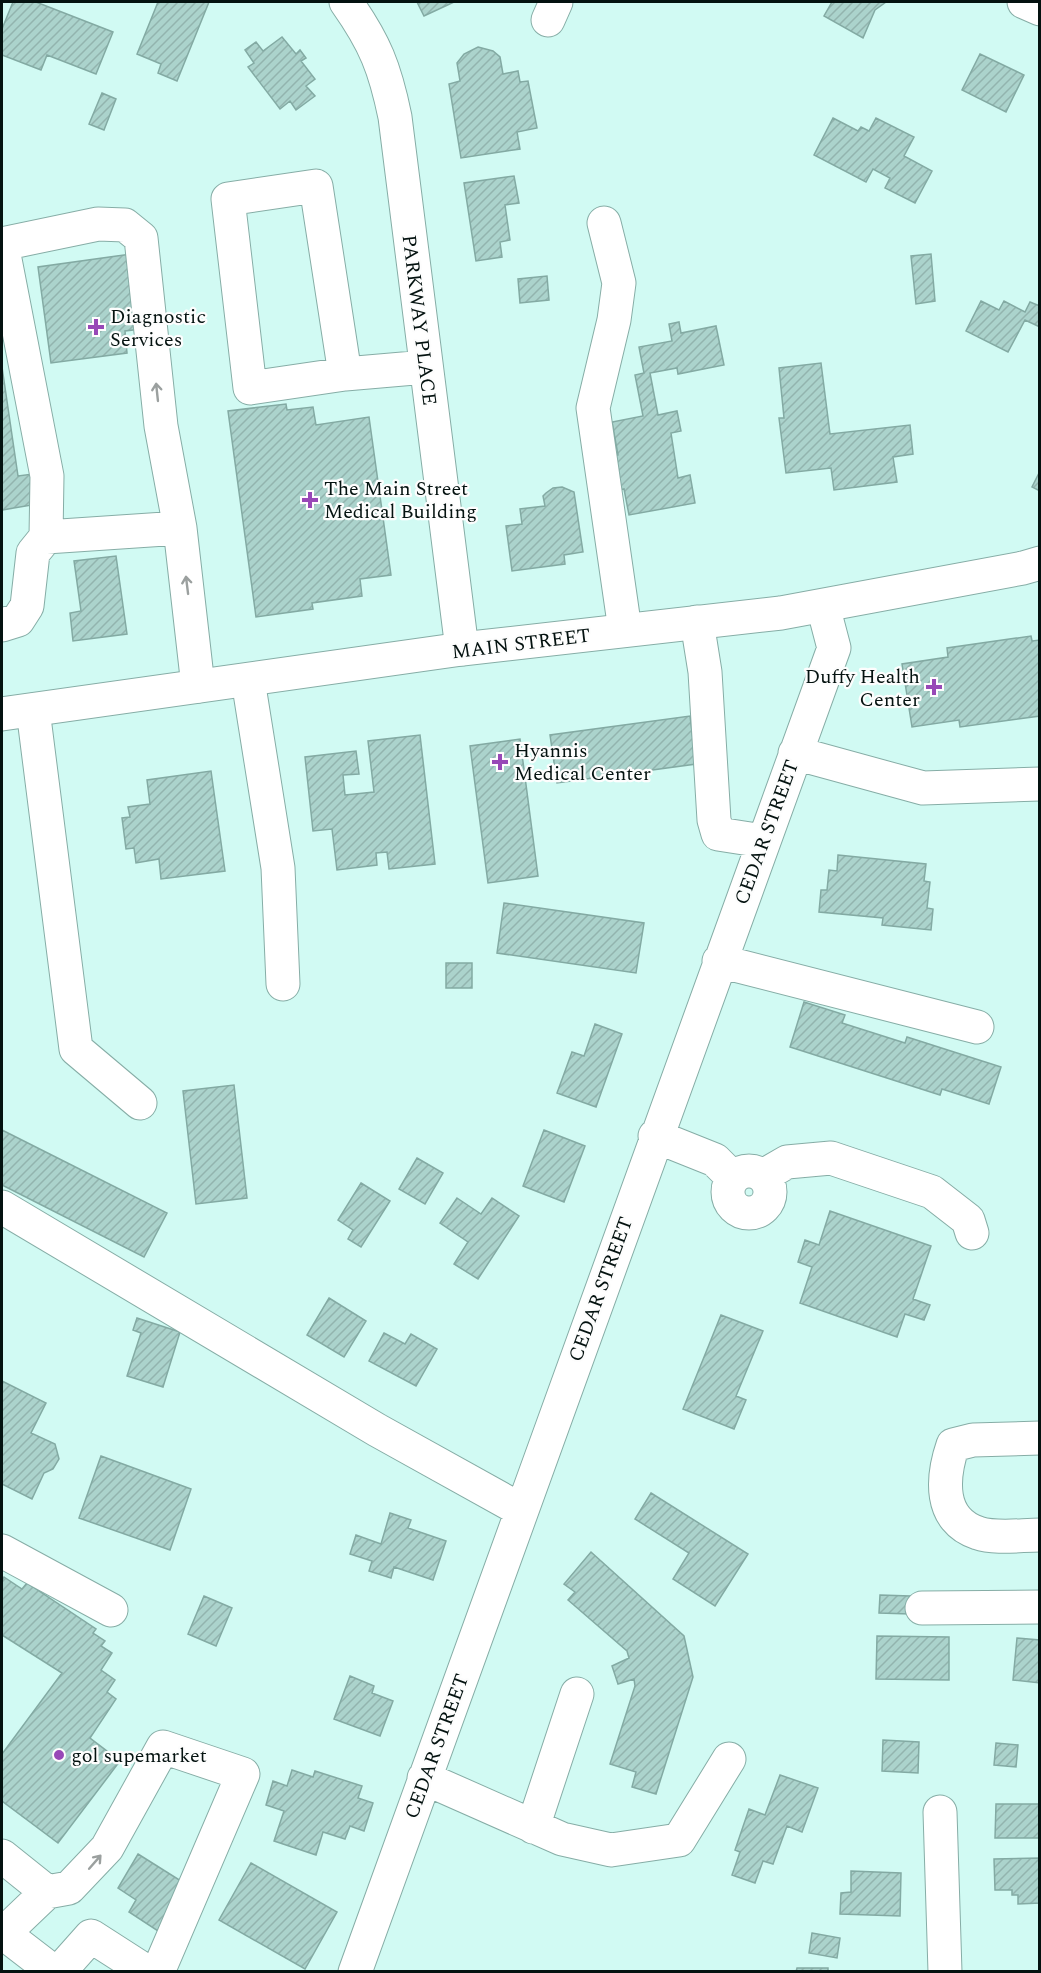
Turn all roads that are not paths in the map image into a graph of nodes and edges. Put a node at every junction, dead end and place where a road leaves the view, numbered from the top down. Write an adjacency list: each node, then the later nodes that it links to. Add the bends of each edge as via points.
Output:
1 (346, 2): 6 (street, PARKWAY PLACE, via 369,35 386,73)
2 (1024, 2): 3 (street)
3 (1040, 9)
4 (604, 223): 14 (street, via 619,283 593,408)
5 (2, 244): 8 (street, one-way to 5, via 160,426 141,238 125,225 98,224); 9 (street, via 47,476)
6 (426, 367): 7 (street); 15 (street, PARKWAY PLACE)
7 (345, 375): 7 (street, via 250,388 228,199 316,186)
8 (180, 528): 9 (street); 17 (street, one-way to 8)
9 (46, 537): 13 (street, via 33,553 27,606 18,620)
10 (1040, 563): 11 (street, MAIN STREET)
11 (823, 606): 12 (street, MAIN STREET); 19 (street, CEDAR STREET, via 834,648)
12 (697, 622): 14 (street, MAIN STREET); 21 (street, via 705,672 718,834)
13 (2, 625)
14 (625, 630): 15 (street, MAIN STREET)
15 (462, 649): 16 (street, MAIN STREET)
16 (248, 680): 17 (street, MAIN STREET); 23 (street, via 278,868)
17 (198, 686): 18 (street, MAIN STREET)
18 (17, 712): 25 (street, via 55,875 76,1049)
19 (795, 753): 20 (street, via 923,788); 21 (street, CEDAR STREET)
20 (1040, 784)
21 (763, 841): 22 (street, CEDAR STREET)
22 (719, 961): 24 (street); 26 (street, CEDAR STREET)
23 (283, 984)
24 (977, 1027)
25 (140, 1103)
26 (655, 1136): 28 (street, via 748,1177 787,1162 831,1158 932,1192 968,1220); 30 (street, CEDAR STREET)
27 (2, 1207): 30 (street, via 377,1430)
28 (972, 1233)
29 (1040, 1438): 31 (street, via 973,1440 953,1445 944,1470 946,1501 958,1522 979,1534)
30 (521, 1510): 38 (street, CEDAR STREET)
31 (1040, 1535)
32 (2, 1551): 35 (street)
33 (1040, 1607): 34 (street)
34 (922, 1608)
35 (111, 1610)
36 (577, 1694): 40 (street)
37 (729, 1759): 40 (street, via 679,1839 611,1850 562,1839)
38 (424, 1778): 40 (street); 48 (street, CEDAR STREET)
39 (940, 1812): 49 (street)
40 (533, 1827)
41 (2, 1856): 42 (street)
42 (47, 1892): 43 (street); 47 (street, one-way to 47, via 69,1888 107,1848 163,1747 243,1774)
43 (3, 1933): 44 (street)
44 (54, 1971)
45 (59, 1971): 46 (street, via 91,1936)
46 (147, 1971)
47 (158, 1971)
48 (355, 1971)
49 (945, 1971)

